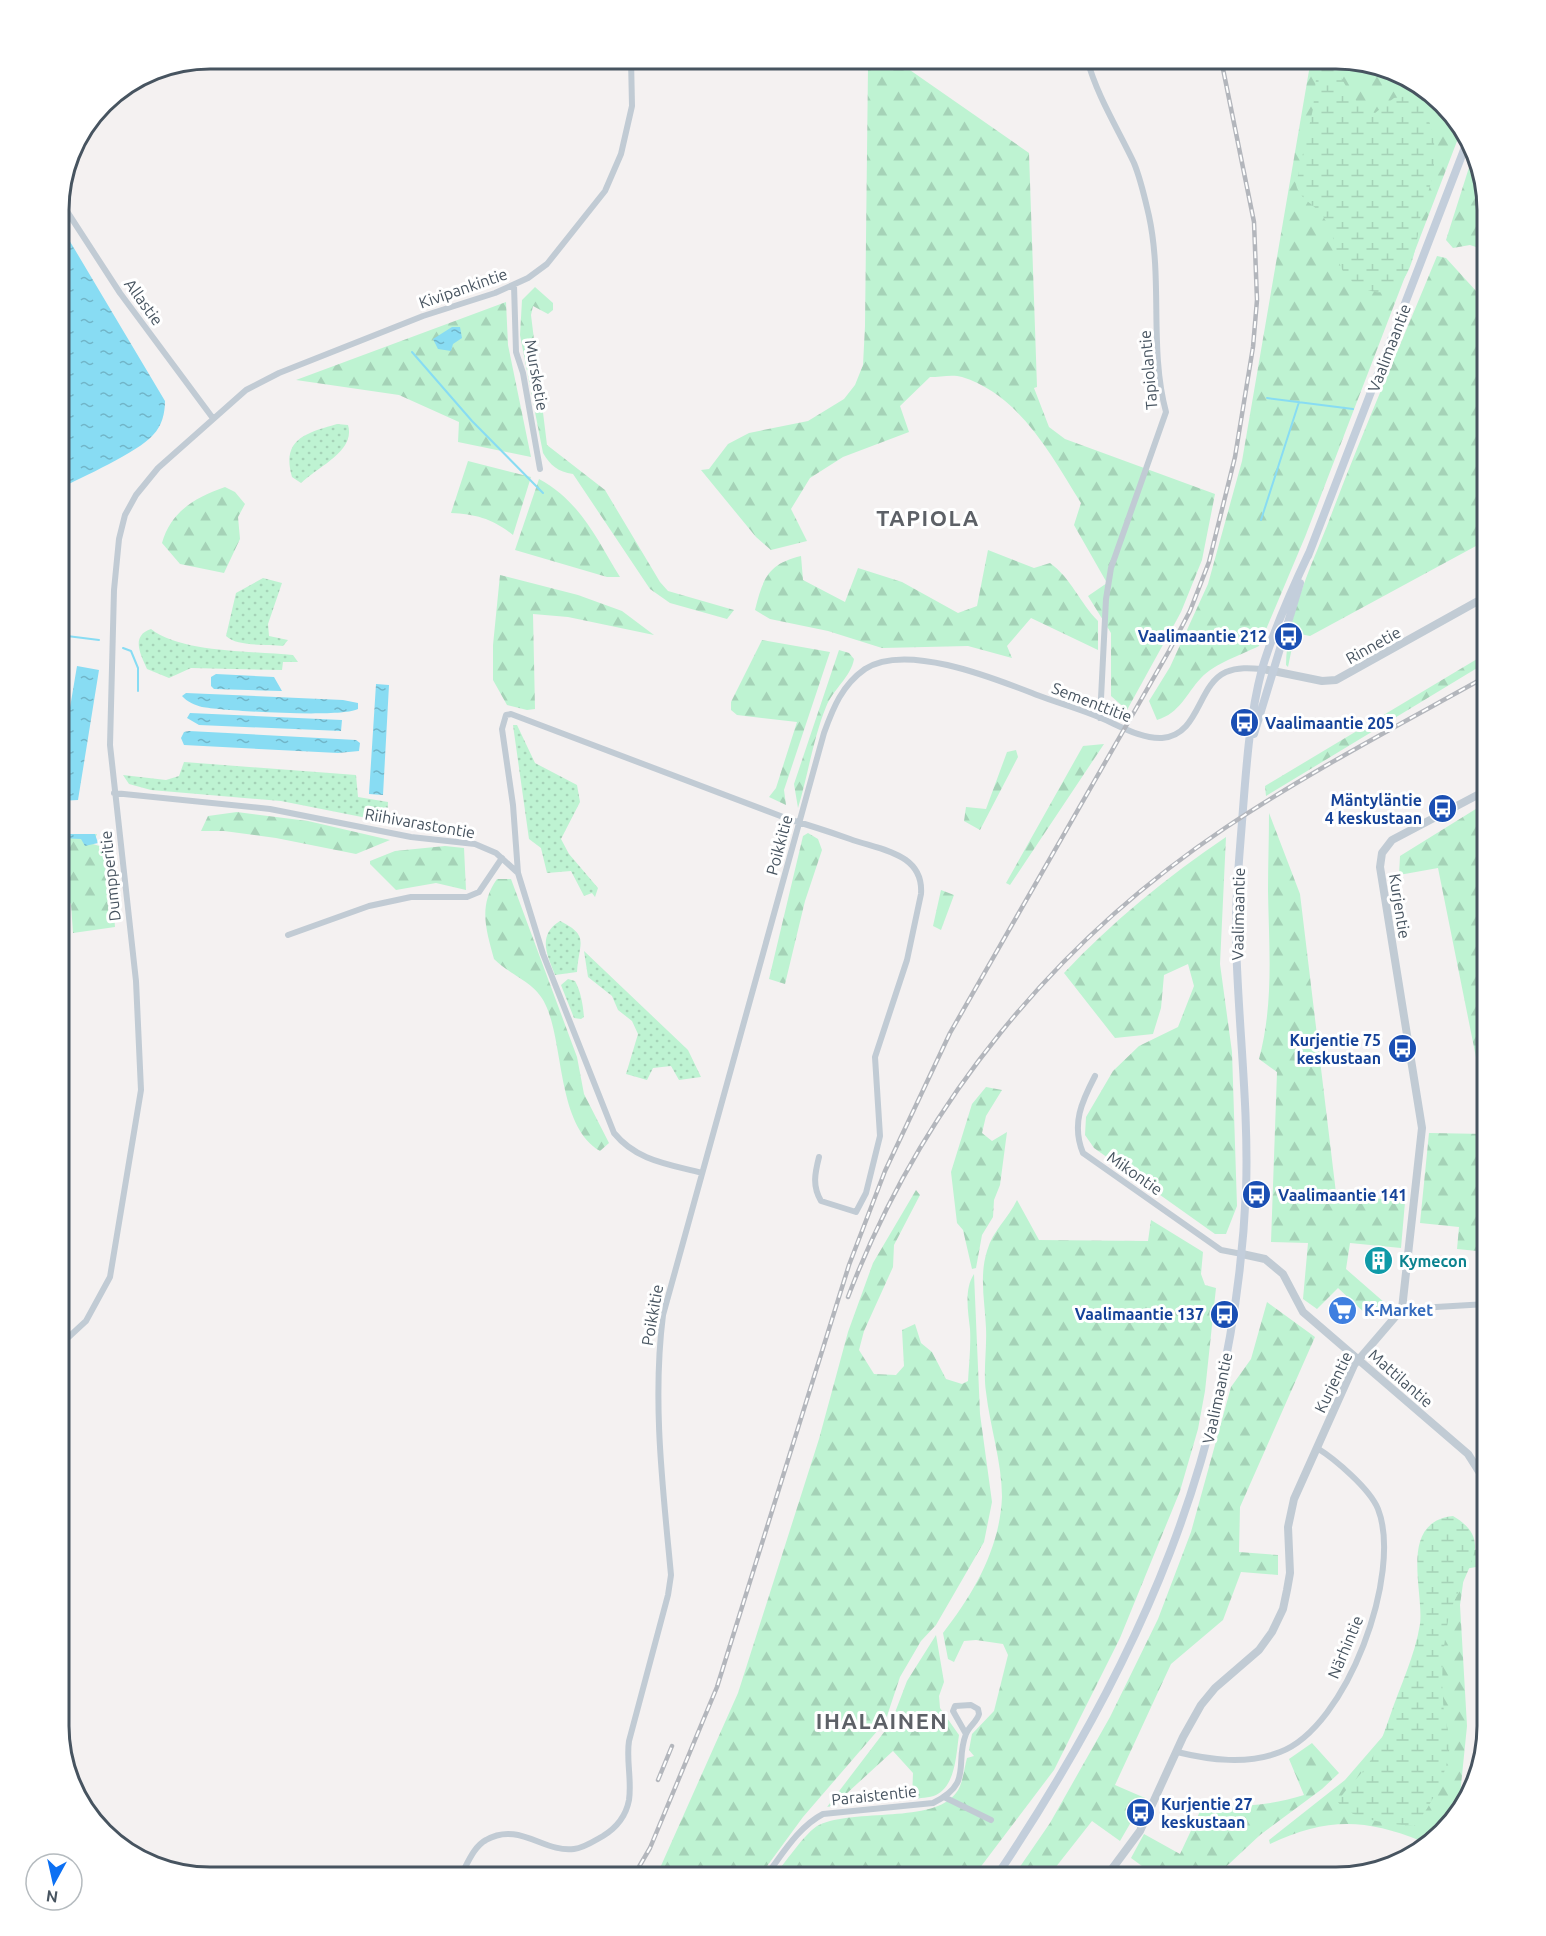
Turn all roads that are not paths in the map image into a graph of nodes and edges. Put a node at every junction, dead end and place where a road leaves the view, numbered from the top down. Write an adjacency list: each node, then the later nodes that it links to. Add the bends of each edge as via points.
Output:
1 (631, 69): 5 (street, Kivipankintie, via 632,106 621,154 605,191 547,264)
2 (1091, 69): 13 (street, Tapiolantie, via 1135,165 1150,219 1160,390 1166,412 1111,568)
3 (1463, 151): 8 (main road, Vaalimaantie)
4 (69, 214): 6 (street, Allastie, via 120,293)
5 (514, 285): 6 (street, Kivipankintie, via 279,373 246,390); 7 (street, Mursketie, via 516,352)
6 (212, 417): 15 (street, Dumpperitie, via 158,468 136,495 123,523 114,590 110,745)
7 (540, 469)
8 (1309, 553): 11 (main road, Vaalimaantie, via 1286,601); 12 (main road, Vaalimaantie)
9 (1477, 602): 12 (street, Rinnetie, via 1336,680 1322,681)
10 (886, 662): 13 (street, Sementtitie, via 958,666); 17 (street, Poikkitie, via 867,668 849,682 835,705)
11 (1263, 669): 12 (street, Rinnetie); 13 (street, Sementtitie, via 1240,668 1219,677 1190,722 1172,736 1148,737); 14 (main road, Vaalimaantie)
12 (1272, 670): 14 (main road, Vaalimaantie)
13 (1100, 718)
14 (1247, 761): 24 (main road, Vaalimaantie, via 1236,936 1246,1187)
15 (114, 793): 18 (street, Riihivarastontie, via 314,816 411,837 475,844); 27 (street, Dumpperitie, via 136,981 141,1090 110,1276 86,1321)
16 (1477, 796): 26 (street, Kurjentie, via 1398,837 1382,853 1380,867 1422,1128)
17 (799, 822): 19 (street, via 511,714 506,715 502,729); 22 (street, via 900,855 922,883 907,960 875,1057 880,1136 866,1193 856,1212 820,1201 815,1191); 23 (street, Poikkitie)
18 (502, 858): 19 (street, Riihivarastontie); 20 (street, via 484,887 473,894 411,897 369,906)
19 (518, 873): 23 (street, Riihivarastontie, via 543,954 614,1133 626,1148 641,1156)
20 (288, 935)
21 (1095, 1076): 24 (street, Mikontie, via 1077,1119 1077,1139 1083,1153 1221,1250)
22 (819, 1157)
23 (702, 1173): 35 (street, Poikkitie, via 659,1341 659,1443 671,1575 629,1741 629,1800 614,1829 584,1847 572,1850 508,1834 483,1841)
24 (1242, 1254): 28 (street, Mattilantie, via 1265,1259 1282,1274 1303,1312); 37 (main road, Vaalimaantie, via 1219,1396 1181,1529 1139,1629 1086,1734)
25 (1477, 1305): 26 (street)
26 (1402, 1309): 28 (street, Kurjentie)
27 (69, 1337)
28 (1358, 1358): 29 (street, Kurjentie); 30 (street, Mattilantie, via 1468,1454)
29 (1317, 1448): 32 (street, Kurjentie, via 1290,1510 1288,1581 1283,1609 1259,1650 1201,1705); 32 (street, Närhintie, via 1371,1496 1381,1519 1383,1549 1374,1614 1357,1662 1326,1713 1310,1731 1281,1752 1224,1760)
30 (1477, 1468)
31 (966, 1734): 31 (street, via 979,1713 978,1708 961,1704 953,1711); 33 (street, via 960,1777)
32 (1177, 1752): 38 (street, Kurjentie, via 1140,1832)
33 (944, 1797): 34 (street); 36 (street, Paraistentie, via 933,1803 823,1814 802,1830)
34 (991, 1820)
35 (466, 1867)
36 (773, 1867)
37 (1003, 1867)
38 (1114, 1867)

